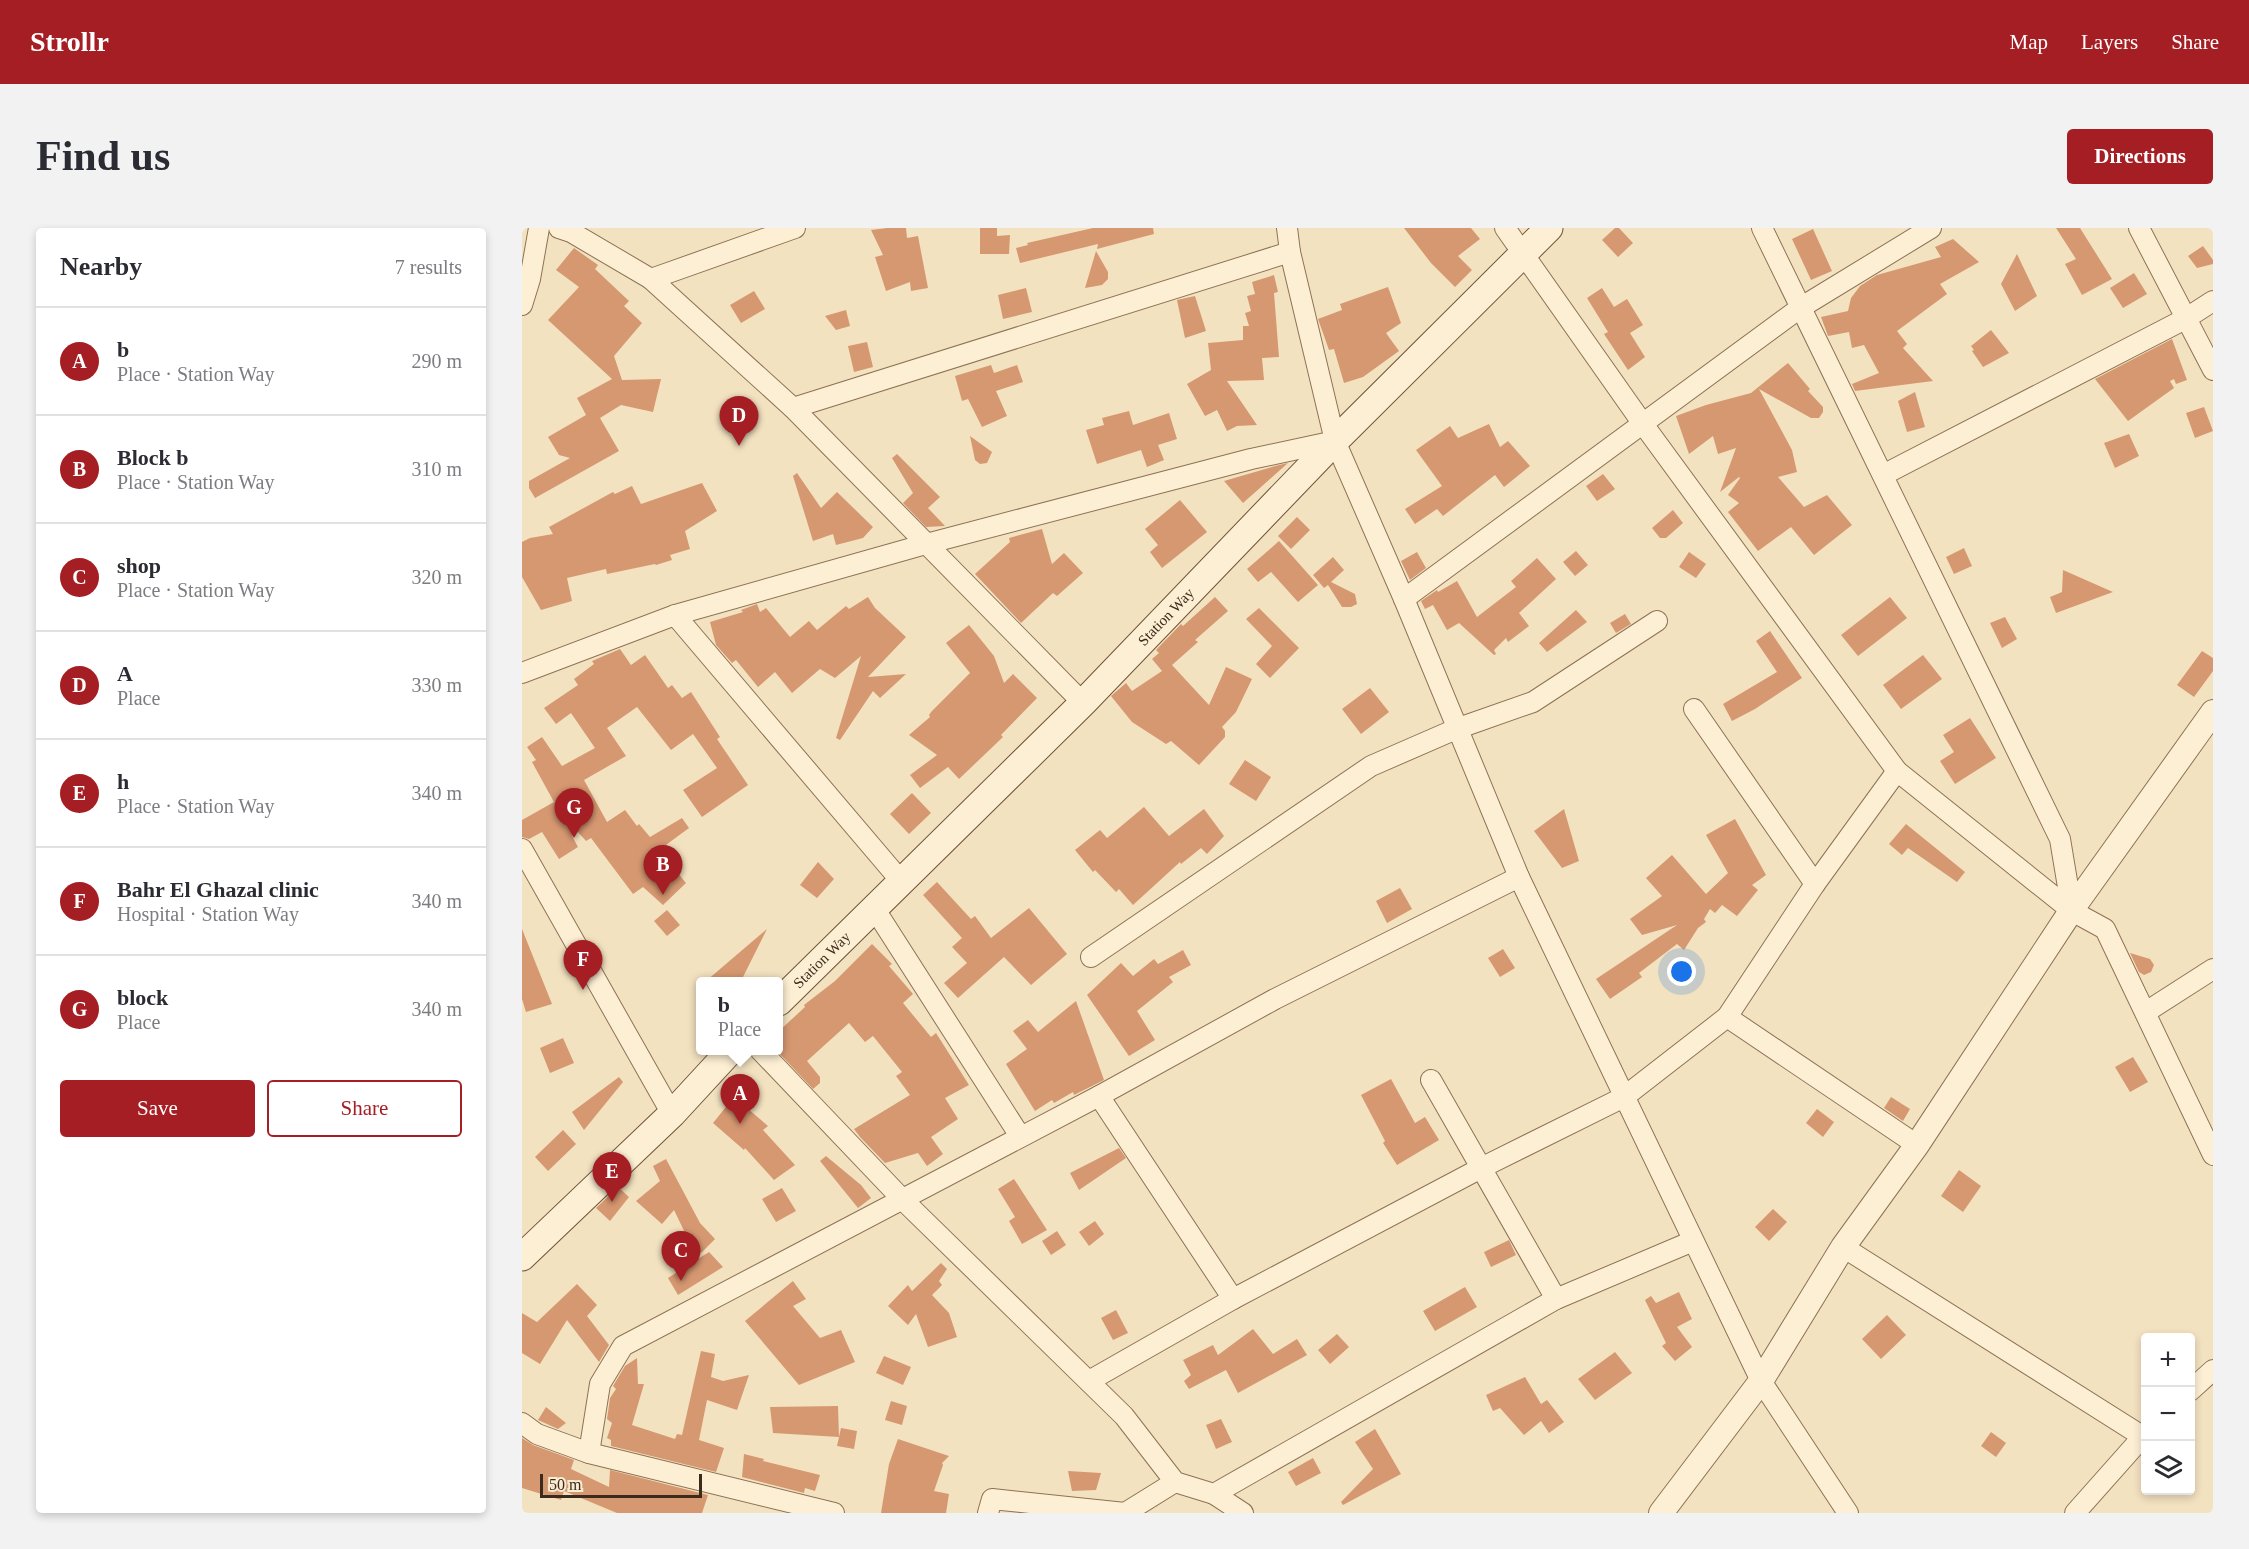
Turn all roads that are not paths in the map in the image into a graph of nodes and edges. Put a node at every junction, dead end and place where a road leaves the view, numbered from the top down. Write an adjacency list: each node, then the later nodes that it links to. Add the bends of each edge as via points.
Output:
1 (528, 228): 11 (street)
2 (539, 228): 16 (street)
3 (559, 228): 14 (street)
4 (795, 228): 14 (street)
5 (1287, 228): 12 (street)
6 (1504, 228): 13 (street)
7 (1549, 228): 13 (main road, Station Way)
8 (1762, 228): 17 (street)
9 (1931, 228): 17 (street)
10 (2139, 228): 18 (street)
11 (522, 231)
12 (1290, 252): 20 (street); 22 (street)
13 (1522, 255): 21 (street); 22 (main road, Station Way)
14 (651, 279): 20 (street)
15 (2213, 302): 18 (street)
16 (522, 305)
17 (1800, 308): 21 (street); 23 (street)
18 (2185, 319): 19 (street); 23 (street)
19 (2213, 370)
20 (793, 408): 24 (street)
21 (1643, 424): 25 (street); 33 (street)
22 (1335, 441): 24 (street, via 1251,459); 25 (street); 29 (main road, Station Way)
23 (1883, 475): 39 (street, via 2060,839)
24 (926, 544): 26 (street); 29 (street)
25 (1404, 599): 32 (street)
26 (675, 615): 28 (street); 36 (street)
27 (1657, 621): 32 (street, via 1533,702)
28 (522, 674)
29 (1083, 703): 36 (main road, Station Way)
30 (1694, 709): 37 (street)
31 (2213, 712): 39 (street)
32 (1456, 729): 35 (street); 40 (street, via 1371,766)
33 (1897, 771): 37 (street); 39 (street)
34 (522, 849): 50 (street)
35 (1519, 877): 48 (street, via 1275,999); 49 (street)
36 (902, 881): 38 (main road, Station Way)
37 (1815, 884): 44 (street)
38 (874, 908): 42 (main road, Station Way); 51 (street)
39 (2072, 911): 43 (street, via 2105,929); 52 (street)
40 (1091, 957)
41 (2213, 969): 43 (street)
42 (783, 998)
43 (2146, 1012): 53 (street)
44 (1727, 1017): 49 (street); 52 (street)
45 (726, 1055): 50 (main road)
46 (765, 1055): 55 (street)
47 (1431, 1080): 54 (street)
48 (1098, 1096): 51 (street); 59 (street)
49 (1624, 1097): 54 (street); 56 (street)
50 (672, 1114): 58 (main road)
51 (1020, 1136): 55 (street)
52 (1917, 1145): 57 (street)
53 (2213, 1155)
54 (1483, 1167): 59 (street); 60 (street)
55 (903, 1200): 62 (street); 68 (street, via 623,1346 600,1384)
56 (1693, 1241): 60 (street); 63 (street)
57 (1843, 1247): 63 (street); 66 (street)
58 (522, 1257)
59 (1233, 1299): 62 (street)
60 (1556, 1299): 70 (street)
61 (2213, 1370): 64 (street)
62 (1089, 1381): 69 (street, via 1124,1416)
63 (1761, 1381): 74 (street); 75 (street)
64 (2194, 1387)
65 (522, 1423): 68 (street, via 537,1434)
66 (2141, 1433)
67 (2141, 1438): 76 (street)
68 (589, 1453): 71 (street)
69 (1175, 1482): 70 (street); 72 (street, via 1125,1513 992,1499)
70 (1214, 1494): 73 (street)
71 (834, 1513)
72 (988, 1513)
73 (1243, 1513)
74 (1661, 1513)
75 (1848, 1513)
76 (2075, 1513)

